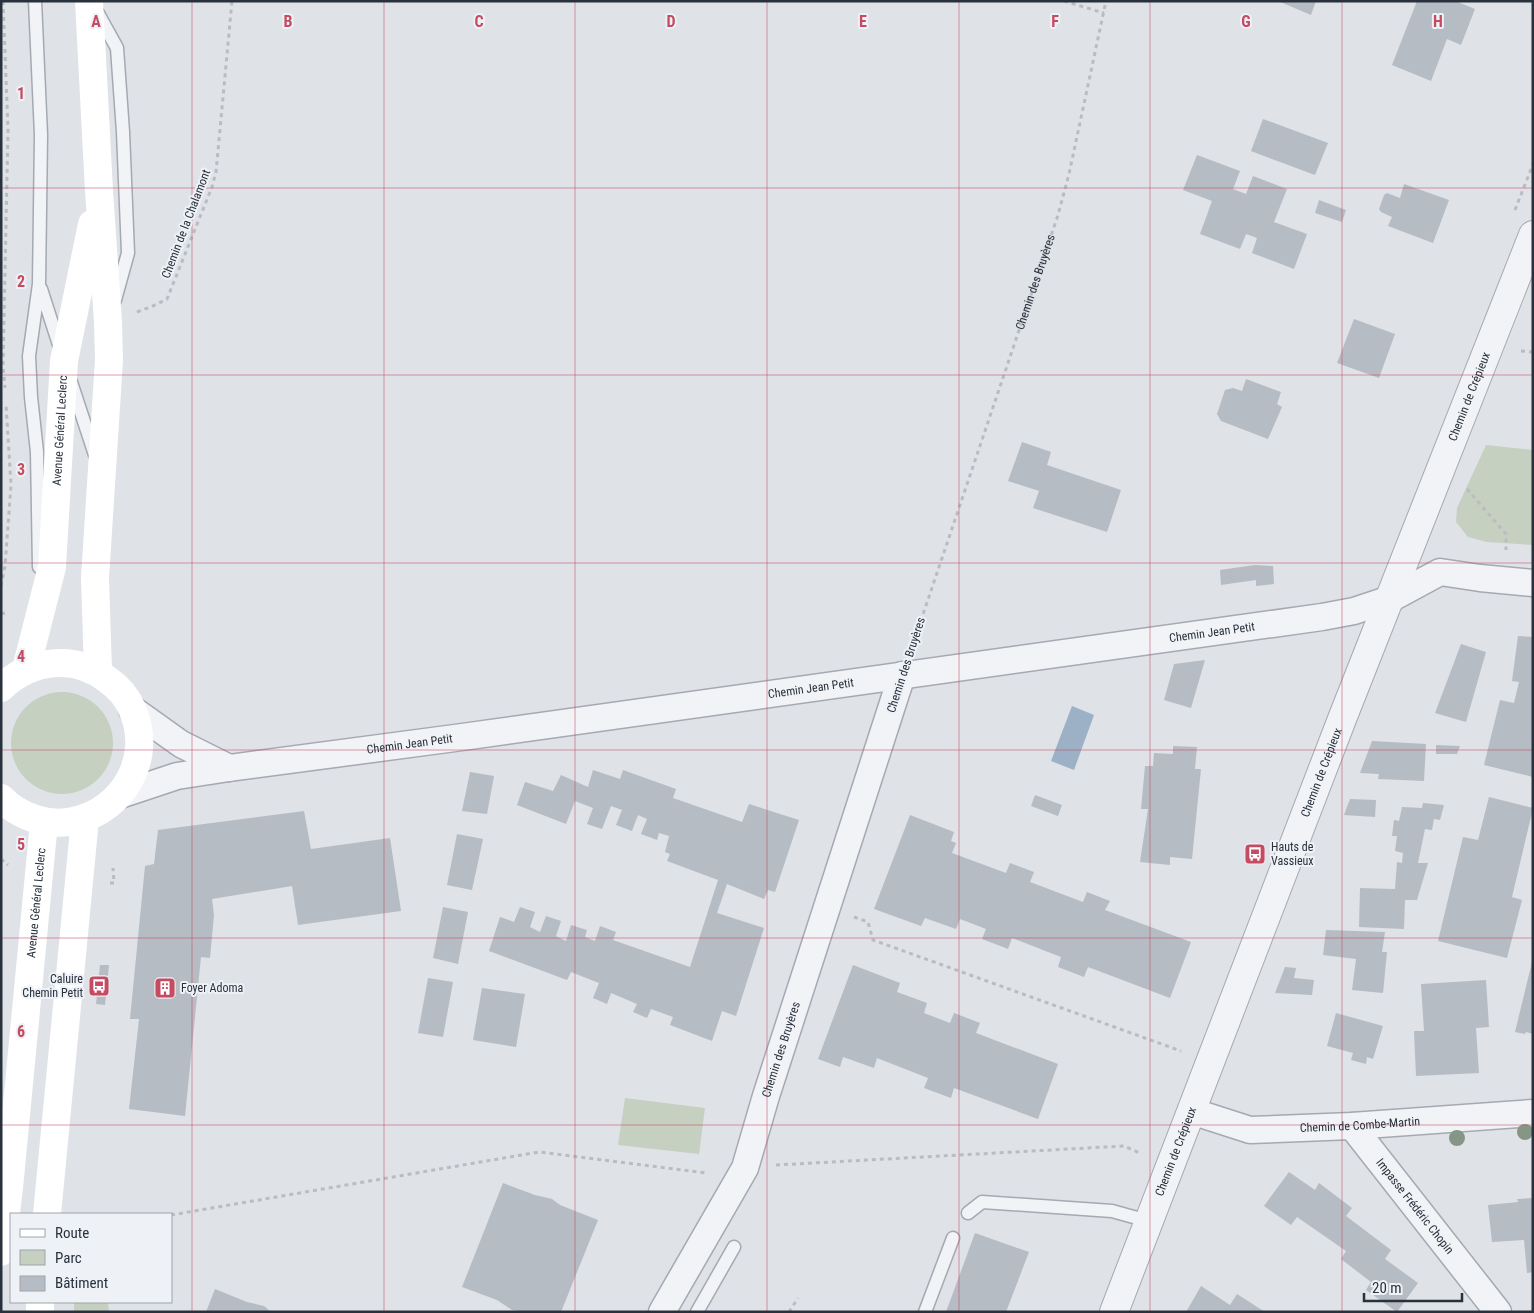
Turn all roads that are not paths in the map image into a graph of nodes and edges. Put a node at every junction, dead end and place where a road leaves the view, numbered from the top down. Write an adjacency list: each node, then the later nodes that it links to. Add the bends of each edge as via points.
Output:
1 (36, 1): 5 (lane, via 41,135)
2 (90, 1): 3 (main road, Avenue Général Leclerc); 6 (lane, via 117,48 123,132 128,253)
3 (99, 191): 6 (main road, Avenue Général Leclerc); 7 (main road, Avenue Général Leclerc)
4 (1533, 235): 10 (street, Chemin de Crépieux)
5 (39, 284): 7 (lane); 11 (lane, via 30,356 38,471)
6 (108, 322): 8 (main road, Avenue Général Leclerc, via 109,360)
7 (64, 361): 8 (lane); 11 (main road, Avenue Général Leclerc, via 52,567)
8 (101, 476): 13 (main road, Avenue Général Leclerc, via 95,578)
9 (1533, 583): 10 (street, Chemin Jean Petit, via 1440,572)
10 (1390, 600): 14 (street, Chemin Jean Petit, via 1322,617); 21 (street, Chemin de Crépieux)
11 (40, 620): 12 (main road, Avenue Général Leclerc)
12 (26, 669): 13 (main road, via 50,662 75,663); 15 (main road)
13 (98, 672): 16 (main road, via 118,688)
14 (902, 676): 17 (street, Chemin Jean Petit); 31 (street, Chemin des Bruyères, via 743,1172)
15 (1, 688)
16 (132, 709): 17 (street, via 181,744); 18 (main road, via 139,732 138,758)
17 (229, 768): 18 (street, Chemin Jean Petit, via 177,776)
18 (120, 795): 20 (main road)
19 (17, 812): 20 (main road, via 65,823); 29 (main road, Avenue Général Leclerc, via 10,1188)
20 (85, 819): 24 (main road)
21 (1192, 1111): 23 (street, Chemin de Combe-Martin, via 1250,1130); 26 (street, Chemin de Crépieux)
22 (1533, 1114): 23 (street, Chemin de Combe-Martin)
23 (1352, 1126): 30 (street, Impasse Frédéric Chopin)
24 (47, 1213)
25 (968, 1213): 26 (lane, via 982,1202 1112,1211)
26 (1148, 1221): 34 (street, Chemin de Crépieux)
27 (953, 1238): 33 (lane)
28 (734, 1247): 32 (lane)
29 (1, 1252)
30 (1497, 1311)
31 (662, 1312)
32 (697, 1312)
33 (925, 1312)
34 (1114, 1312)

